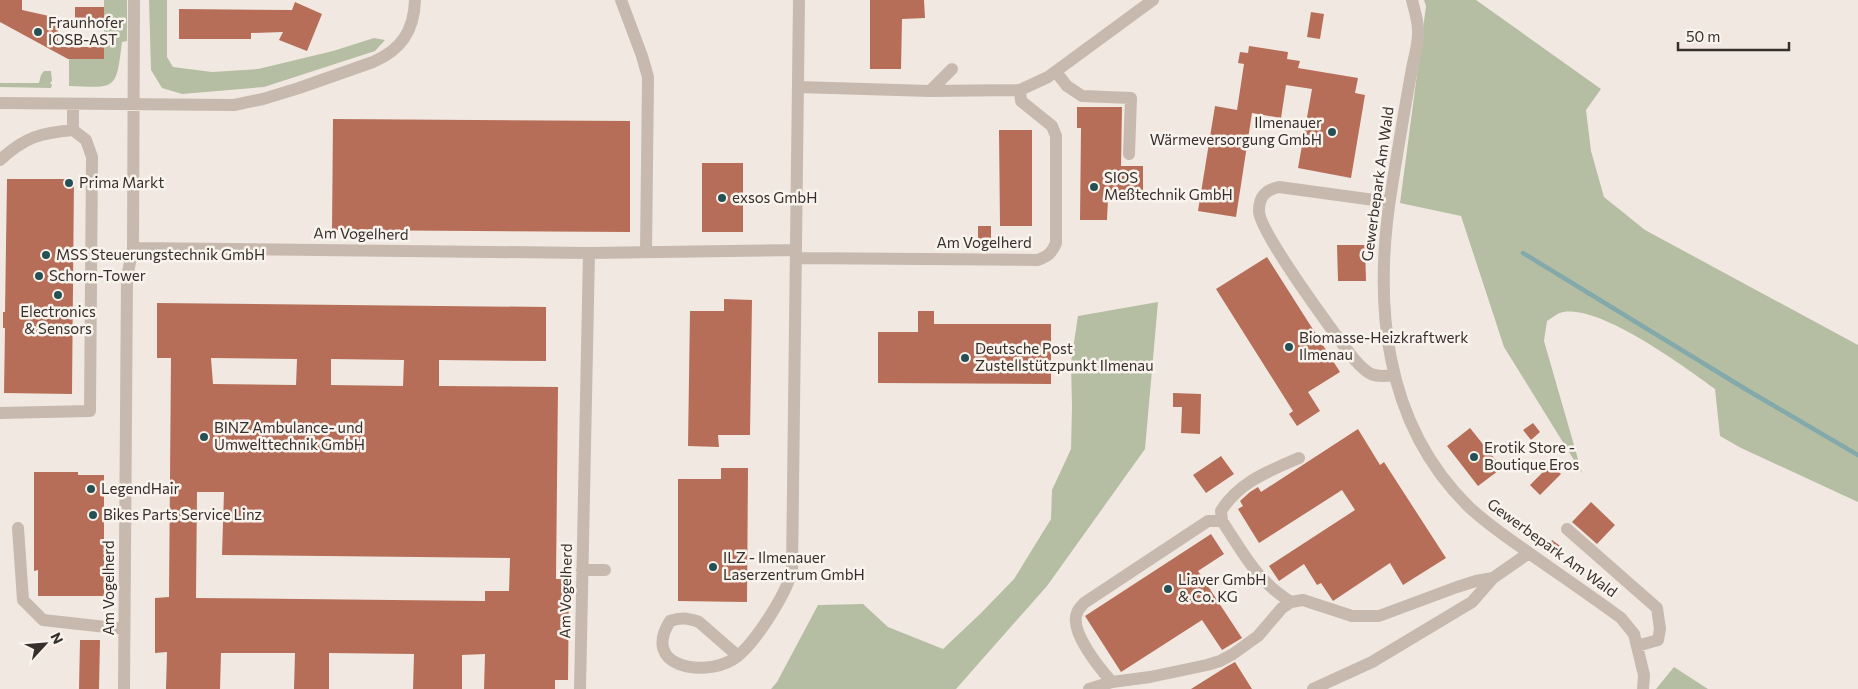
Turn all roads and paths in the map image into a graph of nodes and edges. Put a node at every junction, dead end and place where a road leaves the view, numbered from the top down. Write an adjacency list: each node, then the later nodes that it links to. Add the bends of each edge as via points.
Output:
1 (134, 0): 14 (street, Am Vogelherd)
2 (415, 0): 14 (street, via 411,24 401,44 389,55 373,62 299,88 234,105)
3 (620, 0): 20 (street, via 648,77)
4 (799, 0): 9 (street)
5 (1153, 0): 8 (street)
6 (1412, 0): 18 (street, Gewerbepark Am Wald, via 1418,30)
7 (952, 69): 11 (street)
8 (1056, 72): 10 (street); 16 (street, via 1067,86 1082,96 1131,98)
9 (798, 88): 11 (street); 22 (street)
10 (1020, 90): 11 (street); 22 (street, Am Vogelherd, via 1021,101 1052,126 1056,136 1056,243 1047,256 1038,260)
11 (930, 91)
12 (0, 103): 13 (street)
13 (73, 104): 14 (street); 15 (street)
14 (133, 104): 19 (street, Am Vogelherd)
15 (73, 130): 17 (street, via 37,135 15,146); 24 (street, via 86,140 92,157 90,411)
16 (1129, 154)
17 (0, 160)
18 (1389, 202): 23 (street, Gewerbepark Am Wald, via 1383,268 1384,319); 23 (street, via 1279,187 1263,195 1259,211 1261,222 1273,243 1354,359 1368,374)
19 (133, 248): 21 (street, Am Vogelherd); 34 (street, Am Vogelherd, via 128,277)
20 (646, 252): 21 (street, Am Vogelherd); 22 (street, Am Vogelherd)
21 (589, 253): 30 (street, Am Vogelherd)
22 (796, 254): 36 (street, via 792,571 757,635)
23 (1394, 375): 29 (street, Gewerbepark Am Wald, via 1406,414 1436,467 1468,506)
24 (0, 413)
25 (1299, 458): 26 (street, via 1255,477 1237,491 1221,511)
26 (1222, 521): 33 (street, via 1259,576); 37 (street, via 1208,521 1084,603 1076,613 1076,627 1085,645)
27 (18, 528): 34 (street, via 23,600 43,620)
28 (1567, 529): 35 (street, via 1657,608 1658,640)
29 (1529, 553): 32 (street); 35 (street, Gewerbepark Am Wald, via 1621,618 1634,634)
30 (582, 570): 31 (street); 40 (street, Am Vogelherd)
31 (605, 570)
32 (1493, 578): 33 (street, via 1457,587 1378,616 1352,616 1303,600); 38 (street, via 1472,602)
33 (1291, 602): 37 (street, via 1258,636 1220,661)
34 (124, 629): 39 (street, Am Vogelherd)
35 (1637, 646): 43 (street, Gewerbepark Am Wald, via 1644,675)
36 (738, 656): 36 (street, via 693,620 679,618 670,621 663,635 662,648 676,664 710,667)
37 (1112, 682): 41 (street)
38 (1328, 686): 42 (street)
39 (124, 689)
40 (580, 689)
41 (1089, 689)
42 (1313, 689)
43 (1643, 689)

